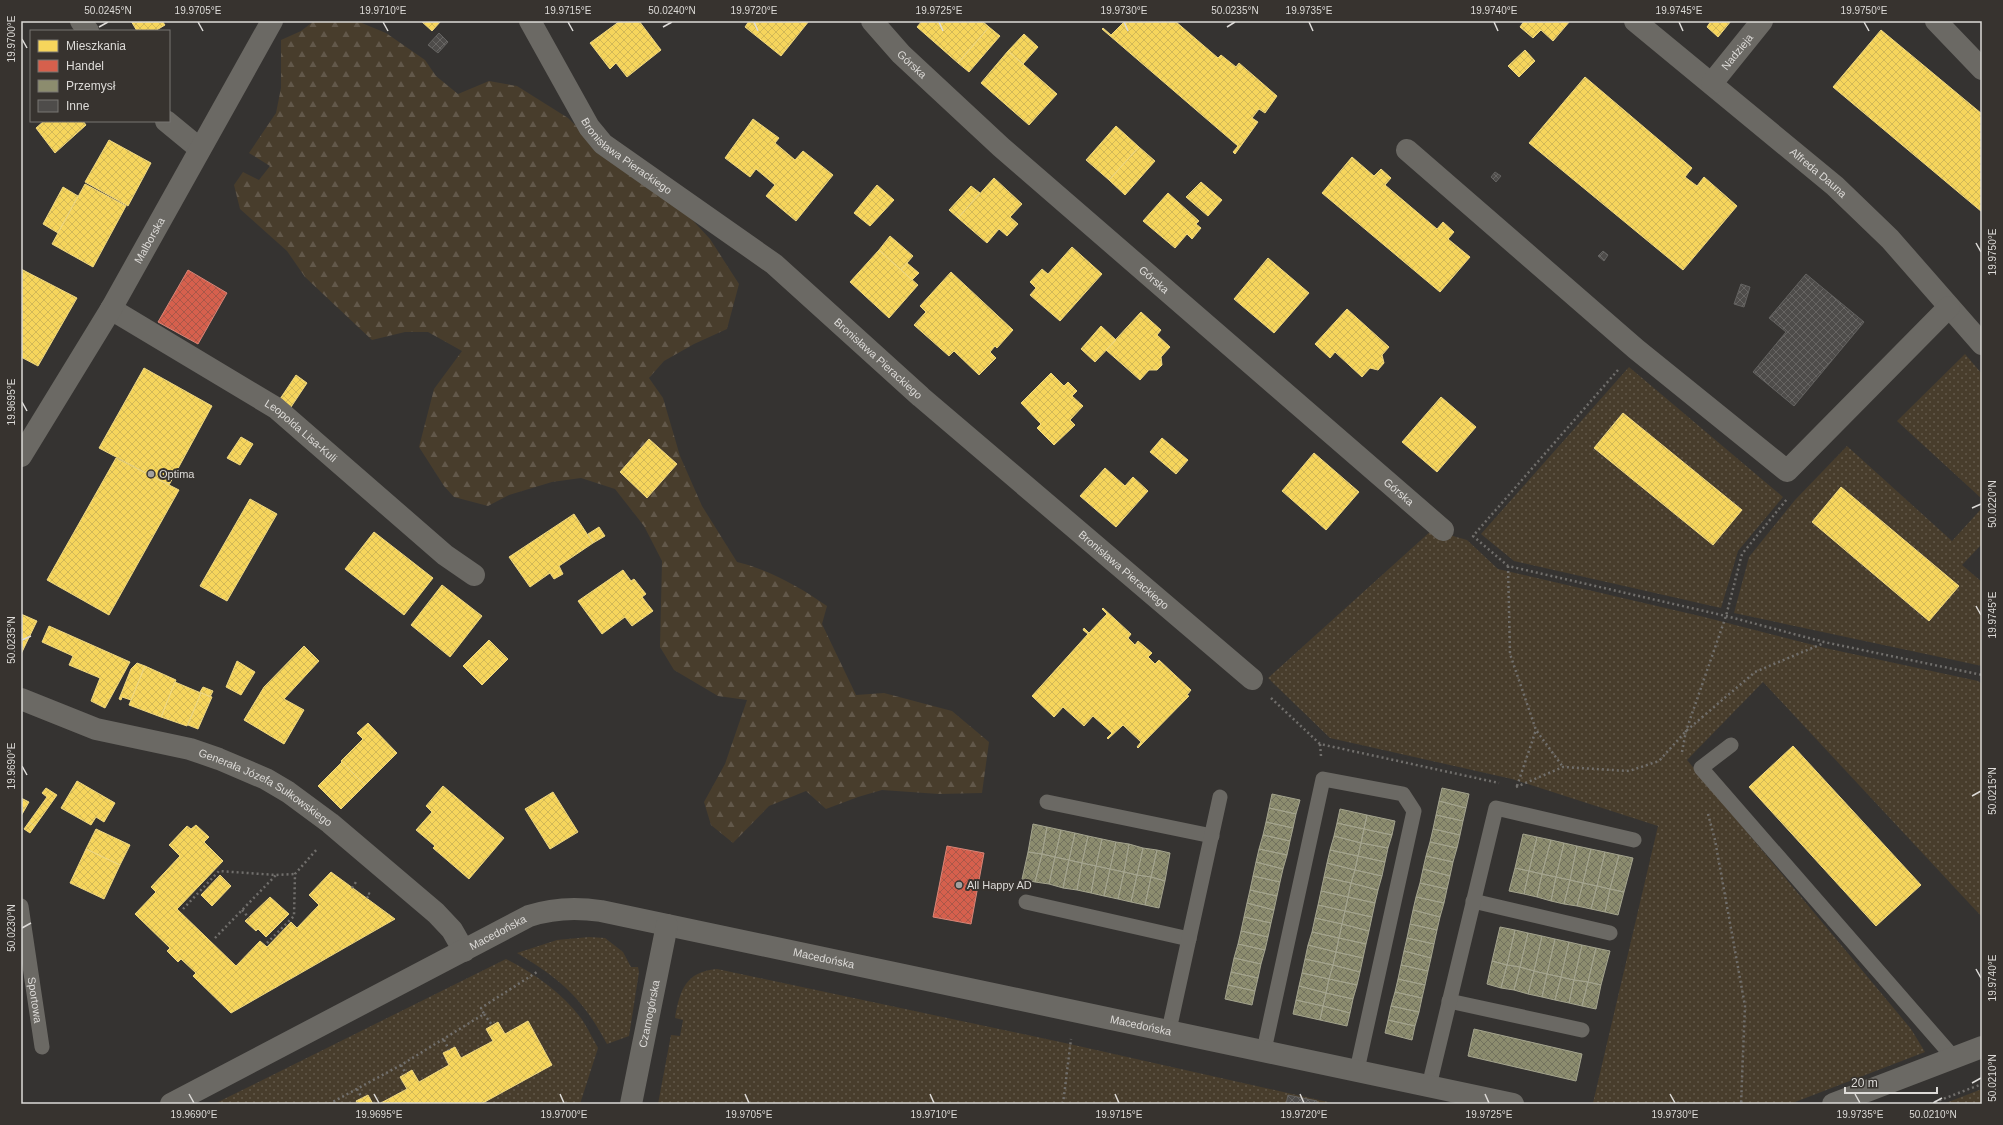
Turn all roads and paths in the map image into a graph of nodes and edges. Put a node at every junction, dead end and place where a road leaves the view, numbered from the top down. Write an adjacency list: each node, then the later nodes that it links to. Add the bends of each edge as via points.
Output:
1 (81, 21): 8 (street)
2 (272, 21): 12 (street, Malborska)
3 (530, 21): 26 (street, Bronisława Pierackiego, via 589,127 603,144 774,264 921,397)
4 (872, 21): 20 (street, Górska, via 901,54 1001,147)
5 (1635, 21): 10 (street, Alfreda Dauna)
6 (1762, 21): 10 (street, Nadzieja)
7 (1936, 21): 9 (street)
8 (87, 30)
9 (1982, 69)
10 (1712, 83): 14 (street, Alfreda Dauna, via 1867,215)
11 (167, 122): 12 (street)
12 (200, 149): 15 (street, Malborska)
13 (1407, 150): 17 (street)
14 (1949, 307): 16 (street, Alfreda Dauna); 19 (street)
15 (111, 309): 18 (street, Malborska); 22 (street, Leopolda Lisa-Kuli, via 276,408 445,555)
16 (1982, 344)
17 (1636, 349): 19 (street); 21 (path, via 1473,536)
18 (21, 456)
19 (1787, 471): 23 (path, via 1790,496 1742,554)
20 (1443, 530)
21 (1508, 566): 23 (path); 28 (path, via 1510,654)
22 (474, 575)
23 (1726, 616): 24 (path); 29 (path)
24 (1824, 642): 25 (path); 29 (path, via 1755,672)
25 (1982, 675)
26 (1252, 679): 30 (path)
27 (21, 699): 62 (street, Generała Józefa Sułkowskiego, via 96,729 190,750 266,779 309,806 436,913 452,930)
28 (1536, 730): 33 (path); 37 (path)
29 (1686, 731): 32 (path); 33 (path, via 1659,761 1629,771)
30 (1320, 744): 34 (path); 35 (path)
31 (1732, 745): 75 (lane, via 1701,768)
32 (1681, 757)
33 (1563, 767): 37 (path)
34 (1323, 779): 74 (lane); 77 (lane, via 1403,794 1414,811)
35 (1502, 784)
36 (1510, 785): 37 (path)
37 (1517, 787): 40 (path)
38 (1220, 797): 42 (lane)
39 (1047, 802): 42 (lane)
40 (1496, 808): 43 (lane); 51 (lane)
41 (1704, 808): 88 (path, via 1715,840 1745,1006)
42 (1212, 836): 60 (lane)
43 (1634, 840)
44 (322, 842): 45 (path)
45 (295, 874): 46 (path); 61 (path, via 294,916)
46 (276, 875): 54 (path, via 219,871); 55 (path)
47 (356, 882): 48 (path)
48 (352, 888)
49 (370, 894): 50 (path)
50 (367, 898)
51 (1473, 901): 58 (lane); 64 (lane)
52 (1026, 902): 60 (lane)
53 (21, 906): 71 (lane, Sportowa)
54 (183, 909)
55 (242, 910): 56 (path); 59 (path)
56 (249, 918)
57 (667, 925): 62 (street, Macedońska, via 601,911 561,908 529,916); 67 (street, Macedońska); 85 (street, Czarnogórska)
58 (1610, 933)
59 (215, 938)
60 (1189, 939): 67 (lane)
61 (267, 944)
62 (464, 951): 83 (street, Macedońska)
63 (537, 972): 65 (path, via 481,1008)
64 (1449, 1001): 68 (lane); 80 (lane)
65 (484, 1014): 66 (path); 70 (path)
66 (492, 1025)
67 (1169, 1030): 74 (street, Macedońska)
68 (1582, 1030)
69 (1073, 1033): 86 (path)
70 (444, 1040): 73 (path); 76 (path)
71 (42, 1047)
72 (1982, 1047): 75 (street)
73 (449, 1050)
74 (1264, 1050): 77 (street, Macedońska)
75 (1954, 1058): 89 (street)
76 (402, 1065): 78 (path); 81 (path)
77 (1356, 1070): 80 (street, Macedońska)
78 (406, 1074)
79 (1982, 1084): 90 (path)
80 (1429, 1086): 87 (street, Macedońska)
81 (357, 1089): 82 (path); 84 (path)
82 (362, 1098)
83 (171, 1104)
84 (329, 1104)
85 (631, 1104)
86 (1063, 1104)
87 (1513, 1104)
88 (1741, 1104)
89 (1834, 1104)
90 (1930, 1104)

